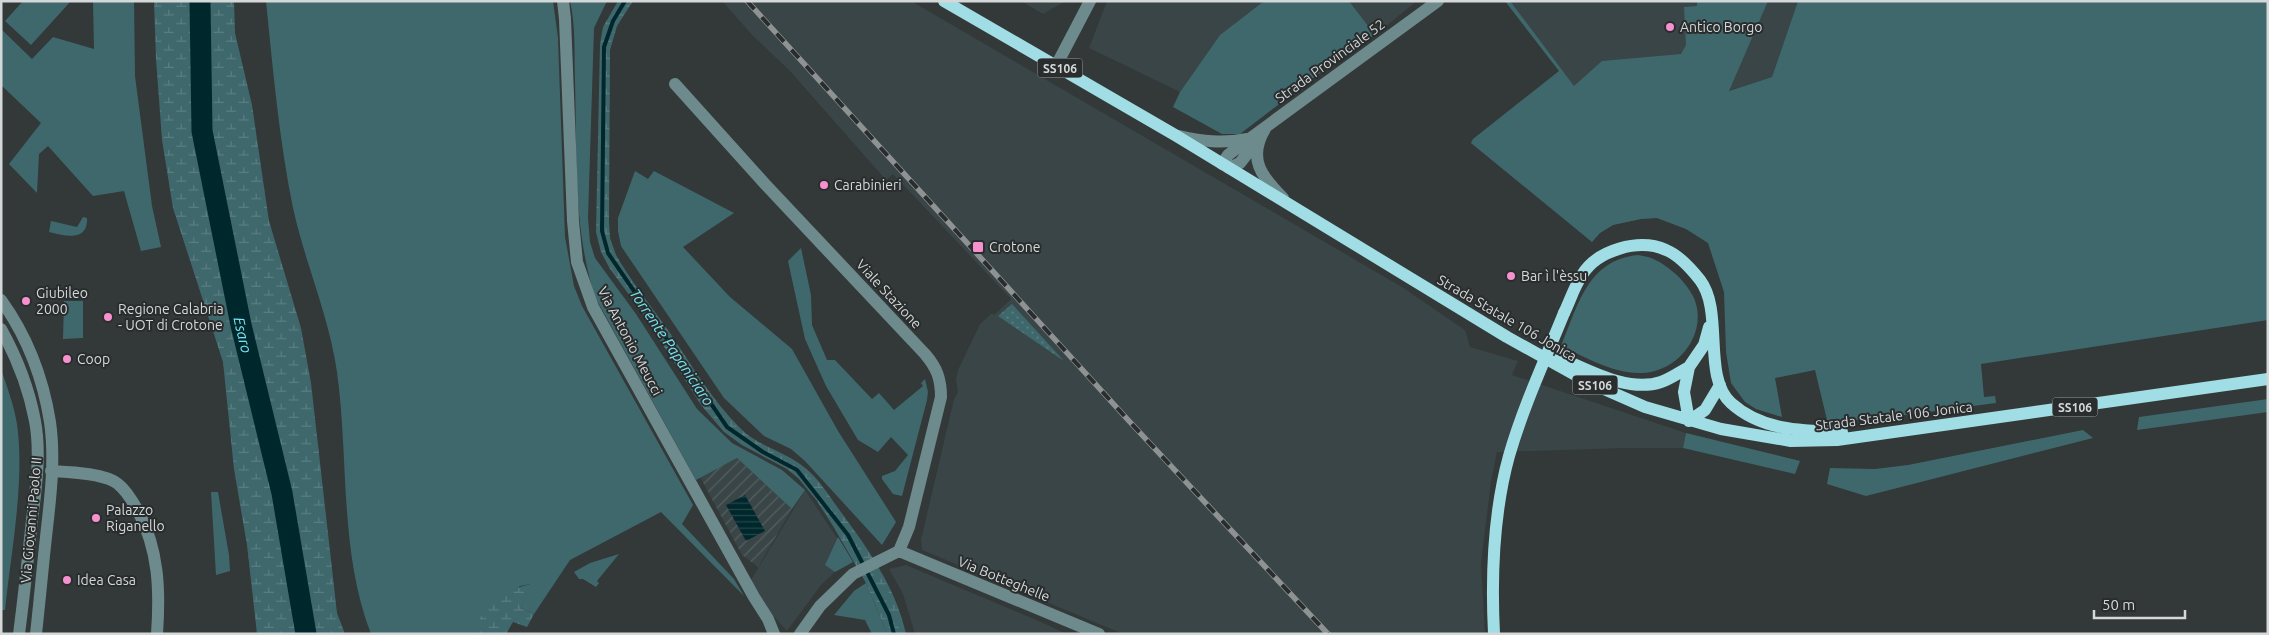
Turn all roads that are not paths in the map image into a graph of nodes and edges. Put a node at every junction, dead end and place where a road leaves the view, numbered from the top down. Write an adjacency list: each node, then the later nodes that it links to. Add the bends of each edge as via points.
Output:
1 (563, 1): 25 (street, Via Antonio Meucci, via 573,221 577,262 584,286)
2 (944, 1): 5 (main road, Strada Statale 106 Jonica / SS106)
3 (1090, 1): 5 (street)
4 (1438, 1): 7 (street, Strada Provinciale 52)
5 (1056, 66): 8 (main road, Strada Statale 106 Jonica / SS106)
6 (675, 84): 21 (street, Viale Stazione, via 936,369 942,397 910,527)
7 (1265, 128): 8 (street, via 1249,138 1229,142); 9 (street, via 1240,163); 10 (street, via 1256,150 1258,164 1267,182)
8 (1176, 135): 9 (main road, Strada Statale 106 Jonica / SS106)
9 (1226, 166): 10 (main road, Strada Statale 106 Jonica / SS106)
10 (1290, 206): 14 (main road, Strada Statale 106 Jonica / SS106)
11 (1, 300): 20 (street, Via Giovanni Paolo II, via 17,323 38,373 50,422)
12 (1713, 315): 15 (main road, via 1704,345); 17 (main road, via 1713,352); 28 (main road, bridge, via 1701,282 1679,258 1666,250 1651,246 1621,246 1600,257 1582,274 1528,399 1509,456 1494,544)
13 (1, 329): 22 (street, Via Giovanni Paolo II, via 12,347 26,384 36,423 36,491)
14 (1507, 337): 15 (main road, via 1609,379 1638,384 1661,382); 18 (main road, Strada Statale 106 Jonica / SS106, via 1588,382)
15 (1689, 367): 18 (main road, via 1684,392)
16 (2268, 379): 19 (main road, Strada Statale 106 Jonica / SS106)
17 (1720, 385): 18 (main road, via 1705,410); 19 (main road, via 1729,402 1750,418 1772,426 1800,431)
18 (1689, 421): 19 (main road, Strada Statale 106 Jonica / SS106, via 1791,441 1837,440)
19 (1882, 434)
20 (51, 471): 23 (street, Via Giovanni Paolo II); 24 (street, via 96,476 117,483 132,500 147,527 154,557 159,586)
21 (899, 551): 26 (street, via 853,574 820,606); 27 (street, Via Botteghelle)
22 (19, 634)
23 (36, 634)
24 (156, 634)
25 (774, 634)
26 (800, 634)
27 (1099, 634)
28 (1494, 634)

